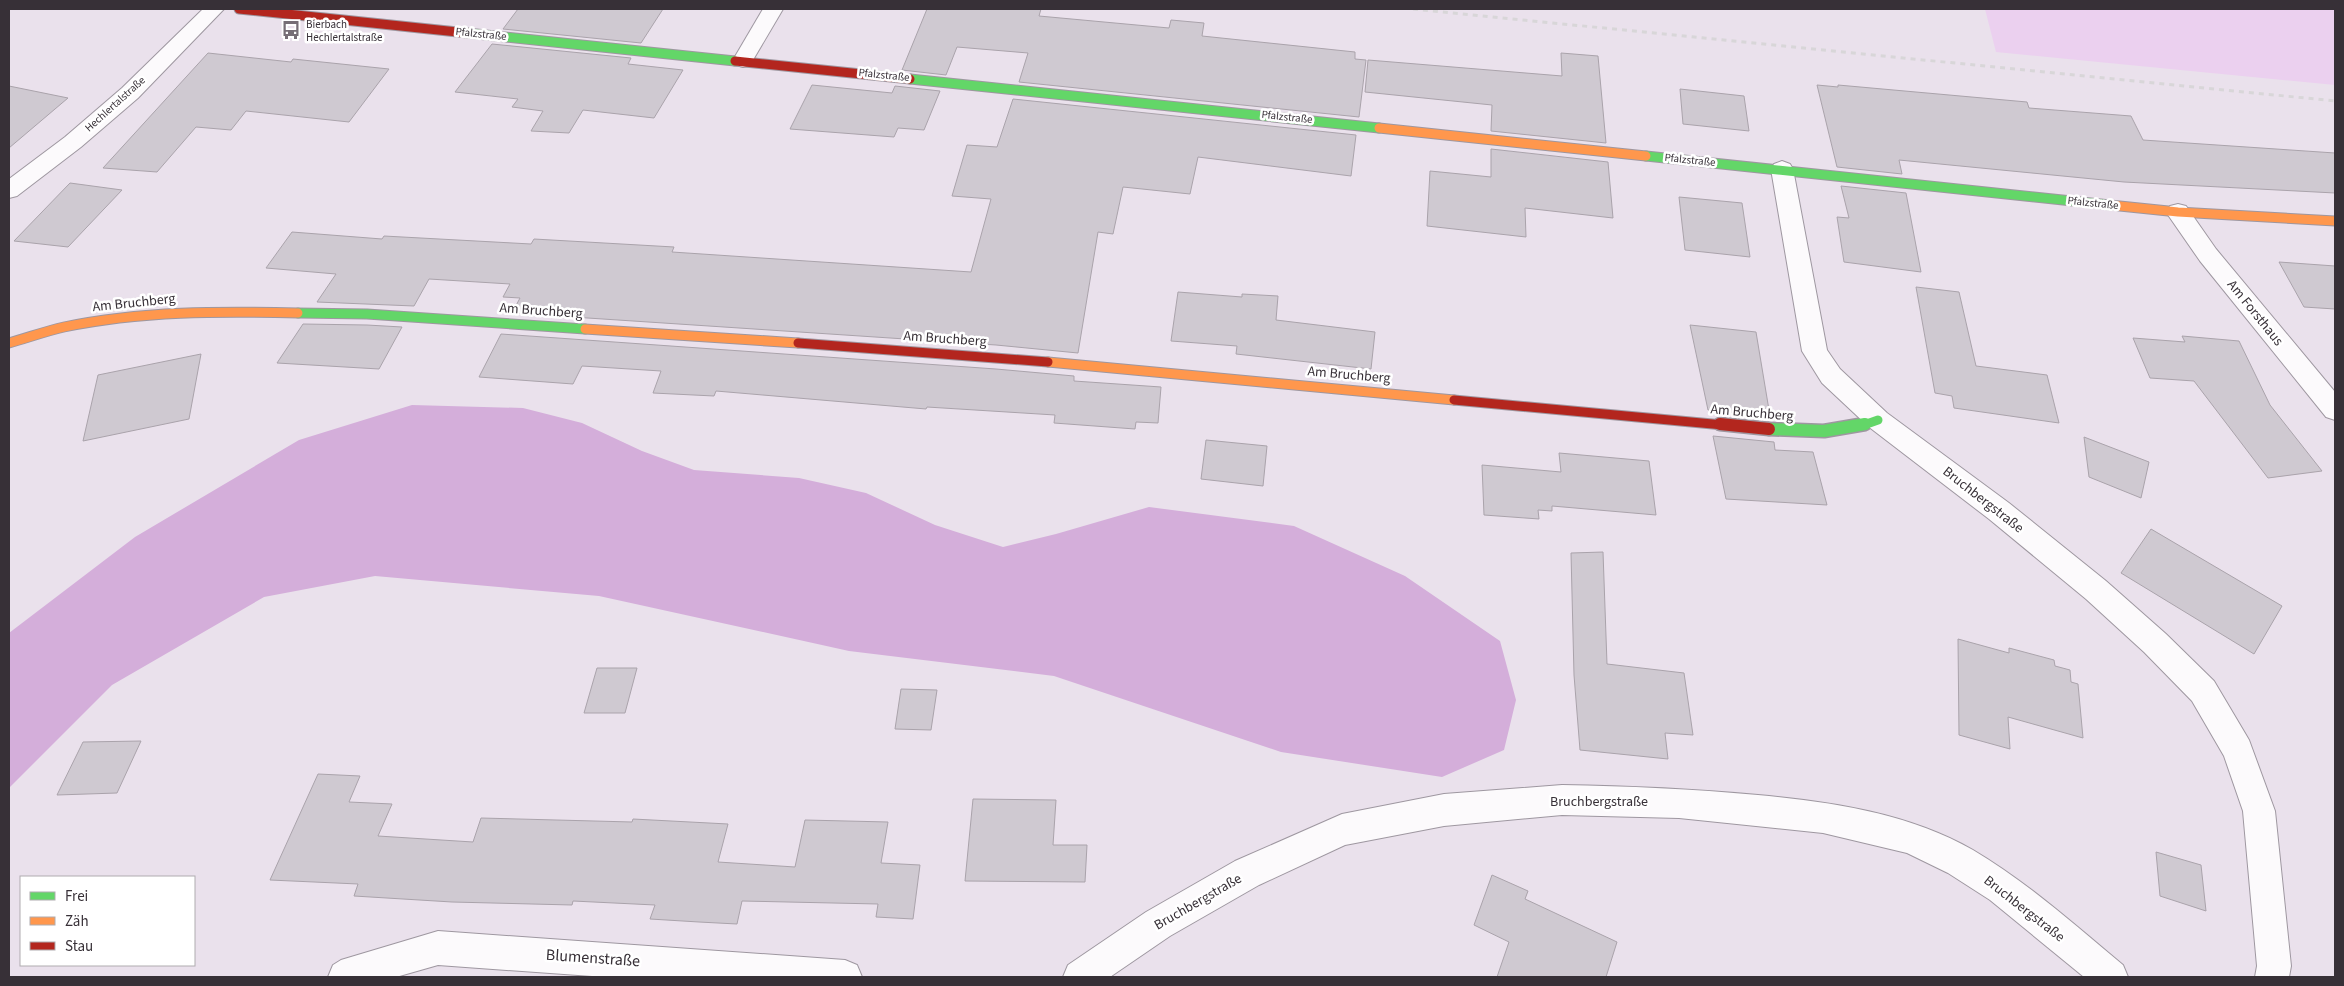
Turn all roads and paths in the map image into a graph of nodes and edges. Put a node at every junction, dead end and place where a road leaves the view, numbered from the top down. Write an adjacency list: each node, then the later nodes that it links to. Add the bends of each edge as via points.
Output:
1 (214, 9): 6 (street, Hechlertalstraße, via 130,93 73,142)
2 (239, 9): 4 (main road, Pfalzstraße)
3 (772, 9): 4 (street)
4 (743, 60): 5 (main road, Pfalzstraße)
5 (1782, 169): 7 (main road, Pfalzstraße); 11 (street, Bruchbergstraße, via 1815,351 1831,376)
6 (9, 190)
7 (2178, 212): 8 (main road, Pfalzstraße); 10 (street, Am Forsthaus, via 2208,255)
8 (2335, 222)
9 (9, 343): 11 (main road, Am Bruchberg, via 64,327 150,314 219,311 368,314 996,357 1815,433 1844,431)
10 (2335, 410)
11 (1878, 420): 16 (street, Bruchbergstraße, via 1999,511 2096,590 2156,643 2203,691 2238,750 2258,811 2274,966)
12 (345, 977): 13 (street, Blumenstraße, via 438,948)
13 (845, 977)
14 (1080, 977): 15 (street, Bruchbergstraße, via 1158,924 1247,873 1342,830 1444,810 1562,800 1679,803 1823,817 1910,838 1960,861 2002,888)
15 (2111, 977)
16 (2272, 977)

